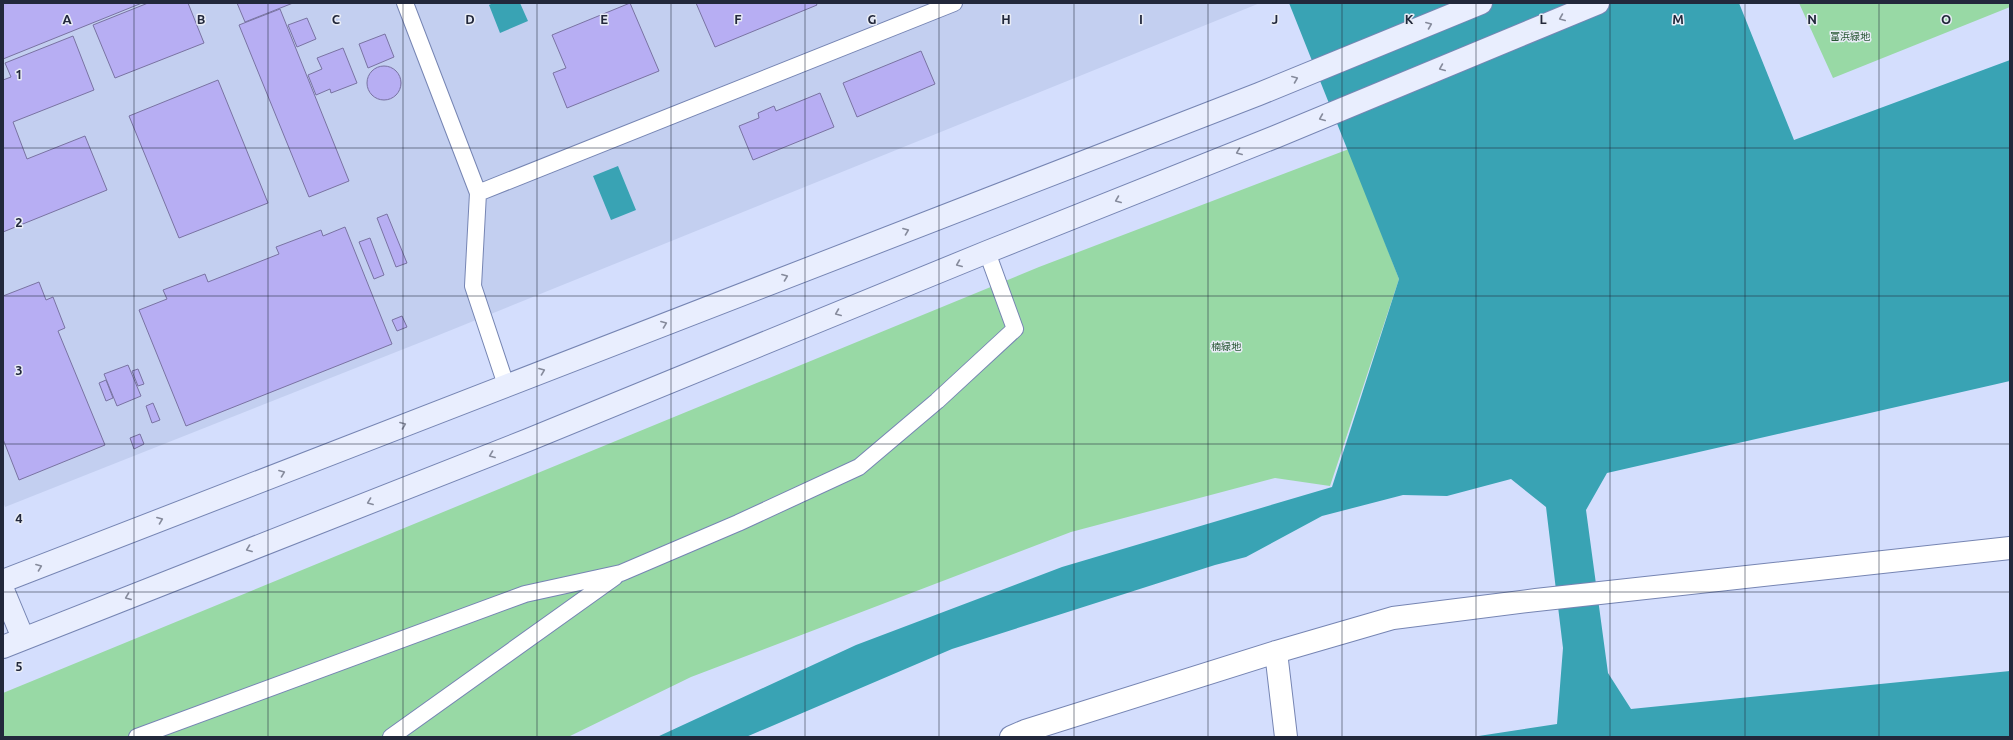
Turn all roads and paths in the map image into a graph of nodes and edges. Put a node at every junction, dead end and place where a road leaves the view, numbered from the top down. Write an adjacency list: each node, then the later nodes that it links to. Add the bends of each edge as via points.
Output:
1 (405, 3): 5 (lane)
2 (954, 3): 5 (lane)
3 (1482, 3): 7 (street, one-way to 3, via 1259,94)
4 (1598, 3): 6 (street, one-way to 6, via 1275,137)
5 (478, 192): 7 (lane, via 473,286)
6 (987, 252): 9 (lane, via 1015,329 937,401 859,467); 12 (street, one-way to 12, via 528,440)
7 (506, 385): 10 (street, one-way to 7)
8 (2010, 548): 14 (street, via 1613,591 1393,618)
9 (621, 573): 15 (lane, via 526,594); 16 (lane)
10 (3, 581)
11 (3, 590): 12 (street)
12 (23, 638): 13 (street)
13 (3, 647)
14 (1276, 652): 17 (street); 18 (street)
15 (137, 737)
16 (391, 737)
17 (1011, 737)
18 (1286, 737)

